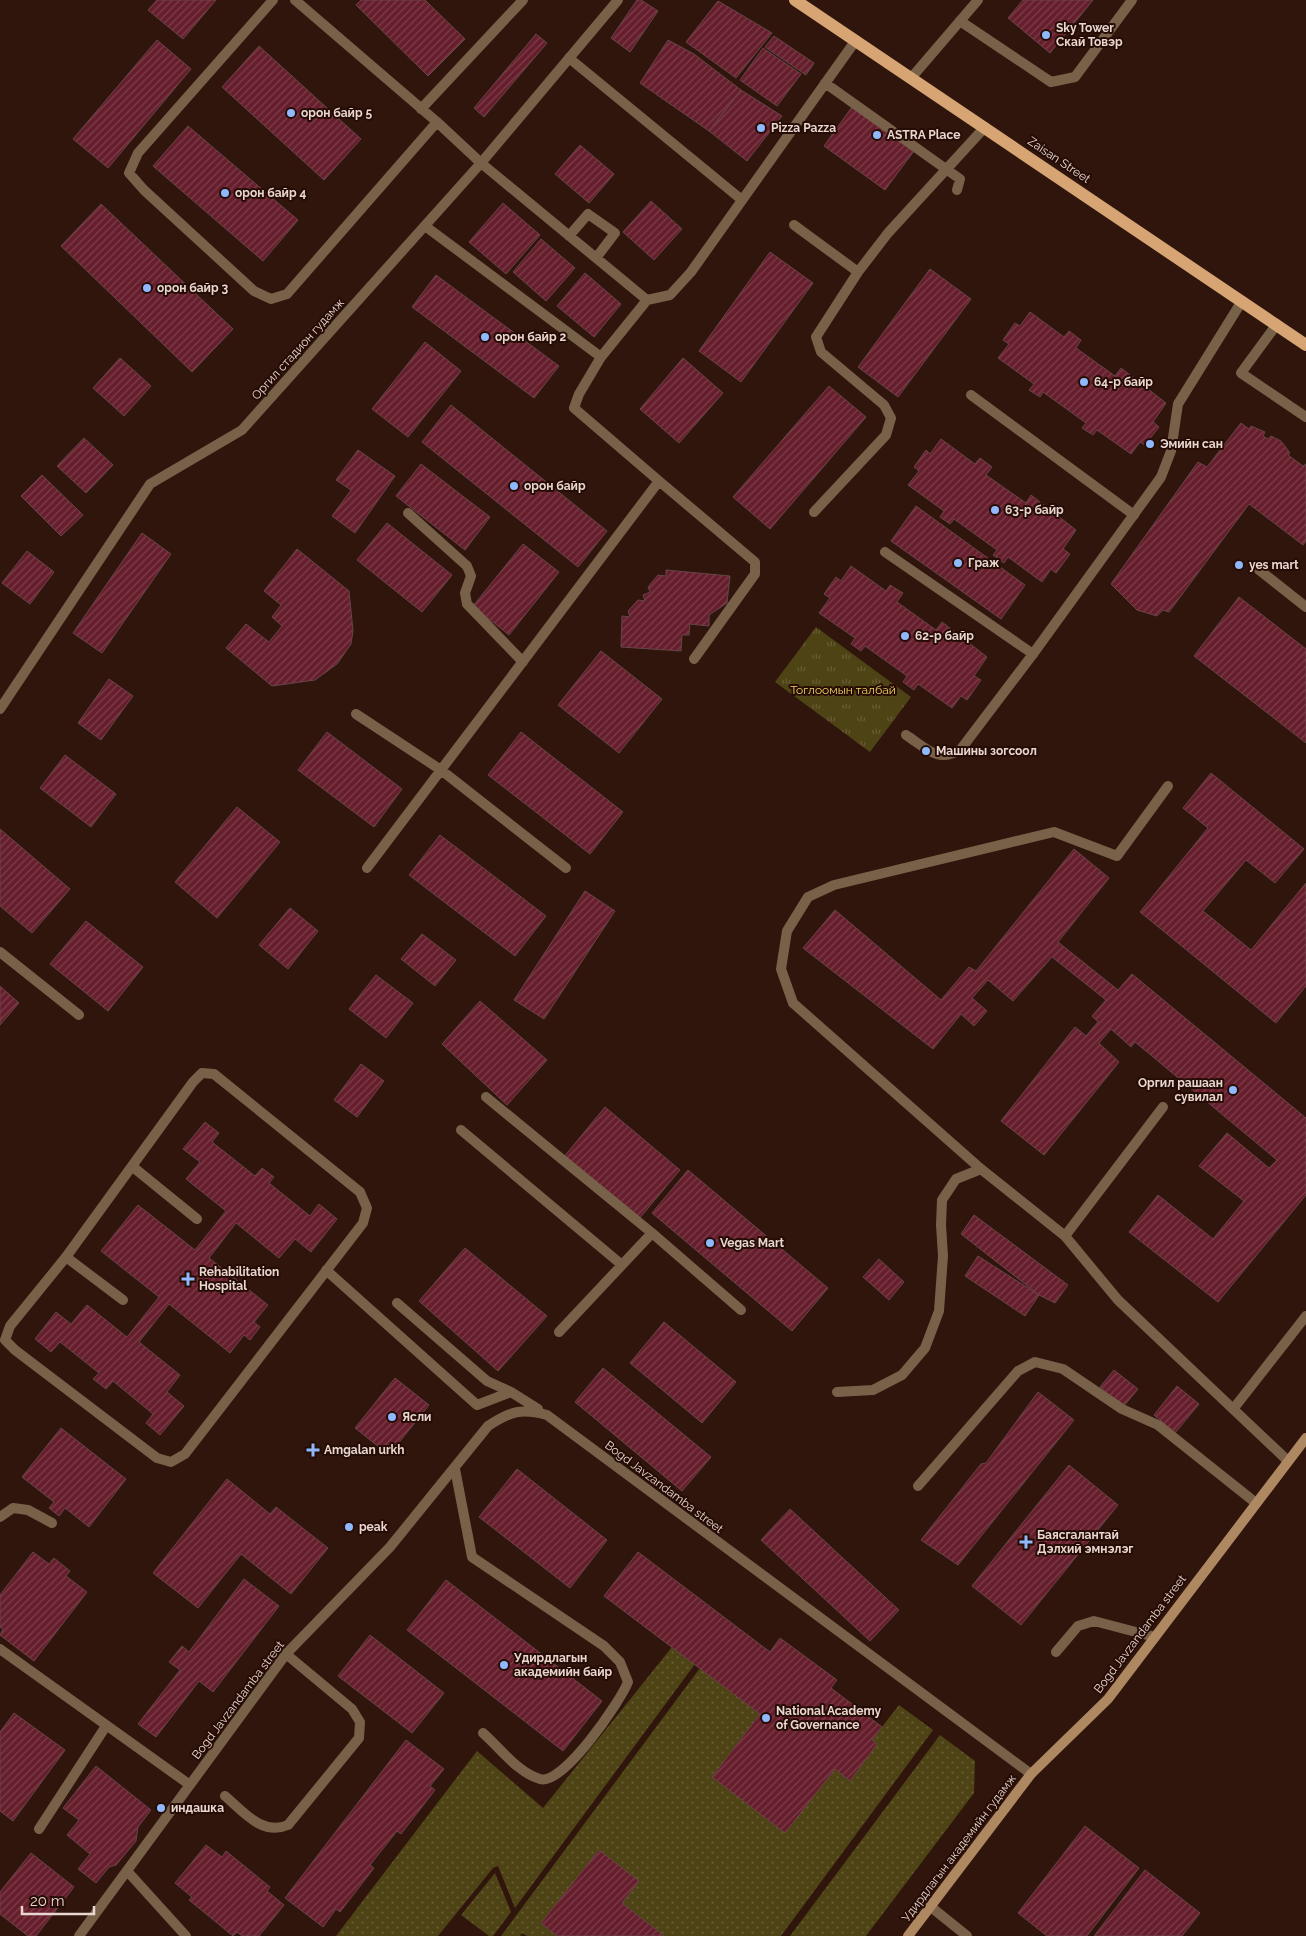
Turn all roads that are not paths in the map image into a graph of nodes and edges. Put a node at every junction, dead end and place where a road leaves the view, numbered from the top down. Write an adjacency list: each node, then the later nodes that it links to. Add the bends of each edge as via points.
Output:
1 (273, 0): 14 (street, via 138,153 129,172 144,190 254,291 271,299 287,294)
2 (295, 0): 13 (street)
3 (523, 0): 13 (street)
4 (618, 0): 10 (street, Оргил стадион гудамж)
5 (795, 0): 9 (main road, Zaisan Street)
6 (978, 0): 8 (street)
7 (1132, 0): 8 (street, via 1074,78 1064,81 1052,82)
8 (960, 21): 11 (street)
9 (856, 40): 11 (main road, Zaisan Street); 12 (street)
10 (569, 58): 16 (street, Оргил стадион гудамж); 19 (street)
11 (912, 77): 15 (main road, Zaisan Street)
12 (825, 83): 17 (street); 19 (street)
13 (422, 109): 14 (street)
14 (437, 122): 16 (street)
15 (984, 127): 17 (street); 26 (main road, Zaisan Street)
16 (481, 163): 20 (street, Оргил стадион гудамж); 22 (street)
17 (947, 169): 18 (street, via 960,178); 24 (street, via 888,233)
18 (957, 190)
19 (742, 200): 25 (street, via 691,272 670,295)
20 (425, 226): 29 (street); 42 (street, Оргил стадион гудамж, via 242,430 150,484)
21 (794, 226): 24 (street)
22 (570, 236): 23 (street); 23 (street, via 588,214 615,234)
23 (596, 258): 25 (street)
24 (858, 272): 33 (street, via 816,337 821,352 884,405 891,418 886,435)
25 (647, 300): 29 (street)
26 (1242, 301): 27 (main road, Zaisan Street); 35 (street, via 1178,404 1172,451 1161,477)
27 (1277, 324): 28 (main road, Zaisan Street); 31 (street, via 1241,373)
28 (1306, 345)
29 (601, 357): 32 (street, via 574,408)
30 (971, 396): 35 (street)
31 (1306, 417)
32 (659, 481): 40 (street, via 755,562 755,574); 41 (street)
33 (814, 512)
34 (408, 513): 41 (street, via 467,566 471,576 465,593 467,604)
35 (1134, 515): 39 (street)
36 (885, 552): 39 (street)
37 (1258, 569): 38 (street)
38 (1306, 607)
39 (1033, 654): 44 (street, via 961,749 950,756 937,755)
40 (694, 659)
41 (522, 662): 45 (street)
42 (0, 709)
43 (356, 714): 45 (street)
44 (906, 735)
45 (441, 770): 47 (street); 48 (street)
46 (1168, 786): 55 (street, via 1118,856 1054,832 834,885 808,896 787,931 781,969 793,1003)
47 (367, 868)
48 (566, 868)
49 (0, 952): 50 (street)
50 (79, 1015)
51 (486, 1097): 57 (street)
52 (1164, 1106): 58 (street)
53 (460, 1130): 60 (street)
54 (133, 1167): 56 (street); 59 (street); 61 (street, via 193,1082 202,1073 214,1074 360,1192 367,1208 363,1223)
55 (981, 1169): 58 (street); 68 (street, via 956,1179 942,1200 943,1256 939,1311 925,1348 902,1375 873,1390)
56 (197, 1219)
57 (652, 1233): 60 (street); 64 (street)
58 (1066, 1236): 69 (street, via 1118,1300)
59 (66, 1257): 61 (street, via 10,1326 5,1340 157,1458 171,1462 185,1454); 62 (street)
60 (622, 1265): 66 (street)
61 (326, 1270): 67 (street, via 477,1405)
62 (123, 1300)
63 (397, 1303): 67 (street, via 487,1380)
64 (740, 1310)
65 (1306, 1316): 69 (street)
66 (559, 1332)
67 (511, 1392): 70 (street)
68 (837, 1392)
69 (1234, 1408): 72 (street)
70 (547, 1415): 73 (street, Bogd Javzandamba street, via 528,1410 502,1417 488,1426); 84 (street, Bogd Javzandamba street)
71 (1306, 1438): 72 (main road, Bogd Javzandamba street)
72 (1288, 1460): 75 (main road, Bogd Javzandamba street)
73 (455, 1469): 81 (street, Bogd Javzandamba street, via 390,1548); 83 (street, via 472,1557 604,1646 620,1662 628,1682 621,1698 568,1766 556,1776 542,1780 528,1774)
74 (918, 1486): 75 (street, via 1018,1371 1035,1362 1064,1369 1122,1409 1158,1425)
75 (1256, 1503): 78 (main road, Bogd Javzandamba street)
76 (0, 1517): 77 (street, via 13,1508 28,1510)
77 (52, 1523)
78 (1155, 1637): 80 (street, via 1094,1621 1078,1626); 84 (main road, Bogd Javzandamba street, via 1108,1699)
79 (0, 1649): 82 (street)
80 (1056, 1652)
81 (286, 1654): 85 (street, Bogd Javzandamba street); 86 (street, via 352,1708 360,1722 359,1738 288,1825 273,1829 265,1827)
82 (106, 1726): 85 (street); 87 (street)
83 (483, 1733)
84 (1031, 1774): 89 (main road, Удирдлагын академийн гудамж)
85 (190, 1785): 88 (street, Bogd Javzandamba street)
86 (226, 1796)
87 (39, 1829)
88 (128, 1872): 90 (street, Bogd Javzandamba street); 91 (street)
89 (931, 1907): 92 (main road, Удирдлагын академийн гудамж); 93 (street)
90 (80, 1936)
91 (186, 1936)
92 (908, 1936)
93 (967, 1936)

